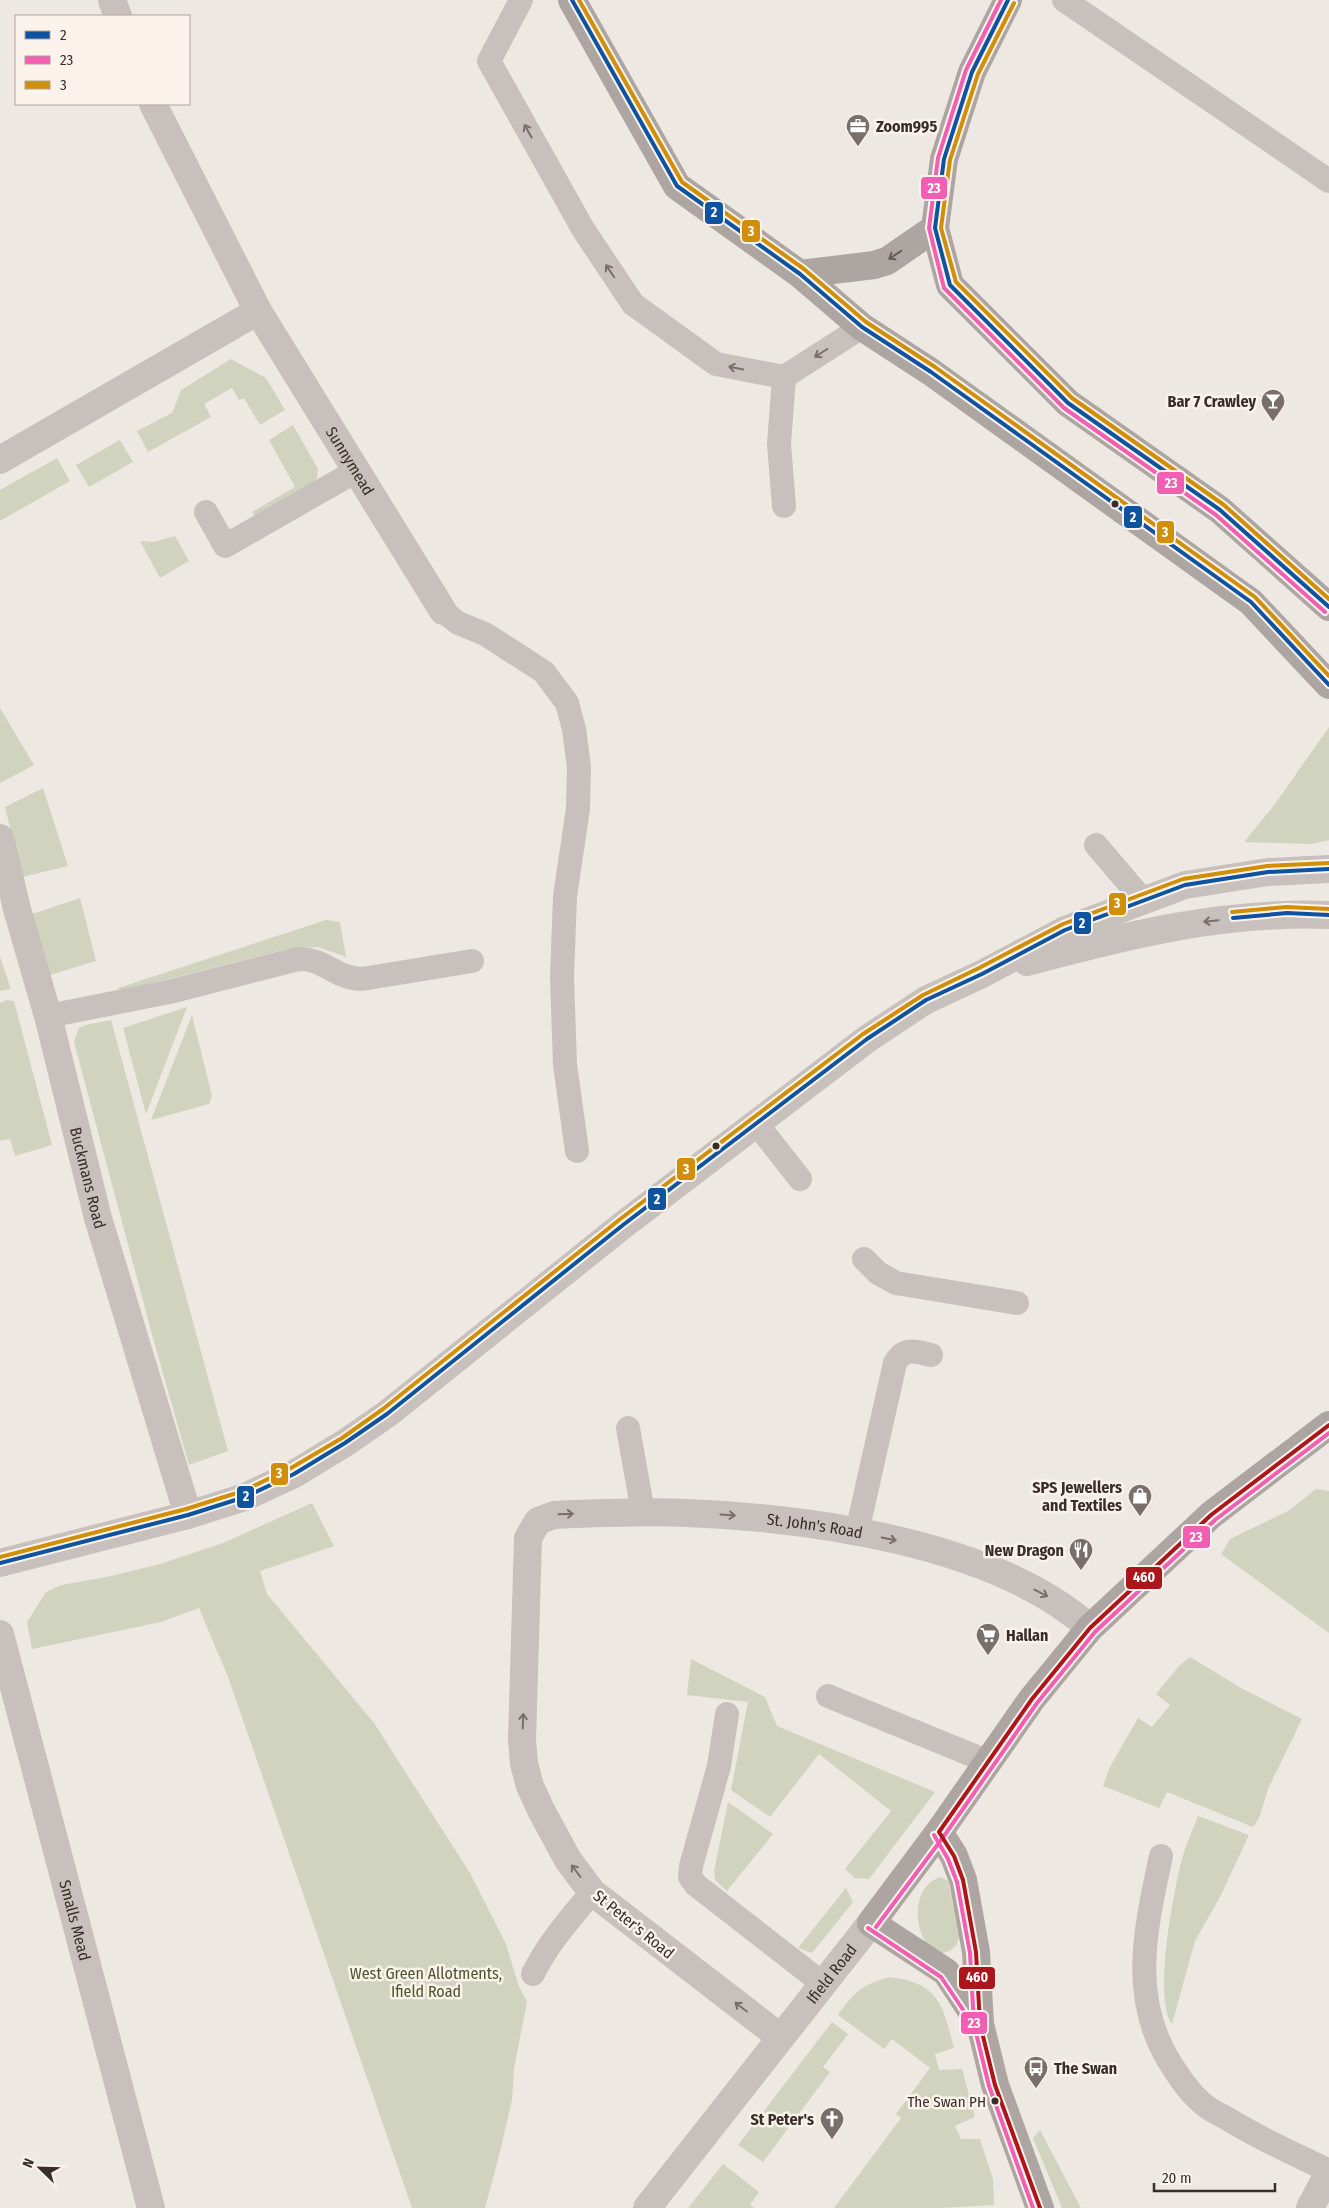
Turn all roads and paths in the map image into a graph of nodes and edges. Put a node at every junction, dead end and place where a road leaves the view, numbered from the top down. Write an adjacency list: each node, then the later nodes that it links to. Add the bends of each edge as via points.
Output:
1 (112, 0): 6 (street)
2 (521, 0): 13 (lane, one-way to 2, via 716,364 633,304 583,230 489,61)
3 (572, 0): 10 (main road, via 677,186)
4 (1008, 0): 9 (main road, via 972,72 944,159)
5 (1064, 0): 8 (lane)
6 (118, 15)
7 (153, 105): 11 (street, Sunnymead)
8 (1329, 181)
9 (936, 228): 10 (main road, one-way to 10, via 887,261 874,266); 18 (main road, via 950,285 1068,403 1220,510)
10 (800, 274): 12 (main road)
11 (258, 311): 14 (street); 15 (street, Sunnymead)
12 (862, 327): 13 (lane, one-way to 13); 20 (main road, via 931,372 1251,602)
13 (784, 377): 16 (lane, via 779,444)
14 (0, 460)
15 (356, 471): 17 (lane, via 225,546); 19 (street, Sunnymead)
16 (784, 506)
17 (206, 512)
18 (1329, 607)
19 (443, 611): 31 (lane, via 458,623 485,634 544,672 567,703 574,729 579,766 578,809 565,896 562,977 565,1066)
20 (1329, 685)
21 (0, 838): 25 (street, Buckmans Road)
22 (1096, 845): 24 (lane)
23 (1329, 869): 24 (street, via 1268,872 1185,885)
24 (1143, 900): 28 (street, via 1065,930)
25 (8, 911): 29 (street, Buckmans Road)
26 (1329, 915): 28 (street, one-way to 28, via 1287,913 1193,922 1120,937)
27 (472, 961): 29 (lane, via 351,979 320,962 298,959 169,992)
28 (982, 974): 30 (street, via 926,1000 874,1034)
29 (48, 1016): 39 (street, Buckmans Road, via 98,1218)
30 (756, 1123): 32 (lane); 39 (street, via 387,1414 286,1478 245,1497)
31 (577, 1151)
32 (800, 1179)
33 (864, 1258): 34 (lane, via 878,1273 896,1283)
34 (1017, 1303)
35 (931, 1355): 40 (lane, via 907,1351 895,1363)
36 (1329, 1425): 43 (main road, Ifield Road, via 1211,1515)
37 (628, 1428): 38 (lane)
38 (643, 1512): 40 (street, St. John's Road, one-way to 40, via 762,1518); 41 (street, St. John's Road, one-way to 38, via 538,1521 546,1516)
39 (188, 1515): 42 (street)
40 (857, 1532): 43 (street, St. John's Road, one-way to 43, via 932,1549 992,1569 1045,1594)
41 (528, 1538): 50 (street, St Peter's Road, one-way to 41, via 553,1834 530,1786 524,1764)
42 (0, 1563)
43 (1090, 1628): 47 (main road, Ifield Road, via 1032,1698)
44 (0, 1634): 57 (street, Smalls Mead)
45 (828, 1696): 47 (lane)
46 (727, 1714): 53 (lane, via 718,1766 690,1877)
47 (989, 1762): 48 (main road, Ifield Road)
48 (939, 1832): 51 (main road, Ifield Road); 54 (main road, via 954,1856 963,1880 976,1952)
49 (1161, 1856): 56 (lane, via 1147,1922 1144,1963 1147,2008 1164,2052 1182,2082 1203,2104 1247,2131)
50 (592, 1892): 52 (lane, via 557,1934); 55 (street, St Peter's Road, one-way to 50)
51 (871, 1922): 53 (street, Ifield Road); 54 (main road, via 946,1972)
52 (533, 1974)
53 (822, 1983): 55 (street, Ifield Road)
54 (980, 2024): 59 (main road, via 995,2086)
55 (780, 2037): 58 (street, Ifield Road)
56 (1329, 2171): 60 (street)
57 (150, 2208)
58 (647, 2208)
59 (1040, 2208)
60 (1310, 2208)

